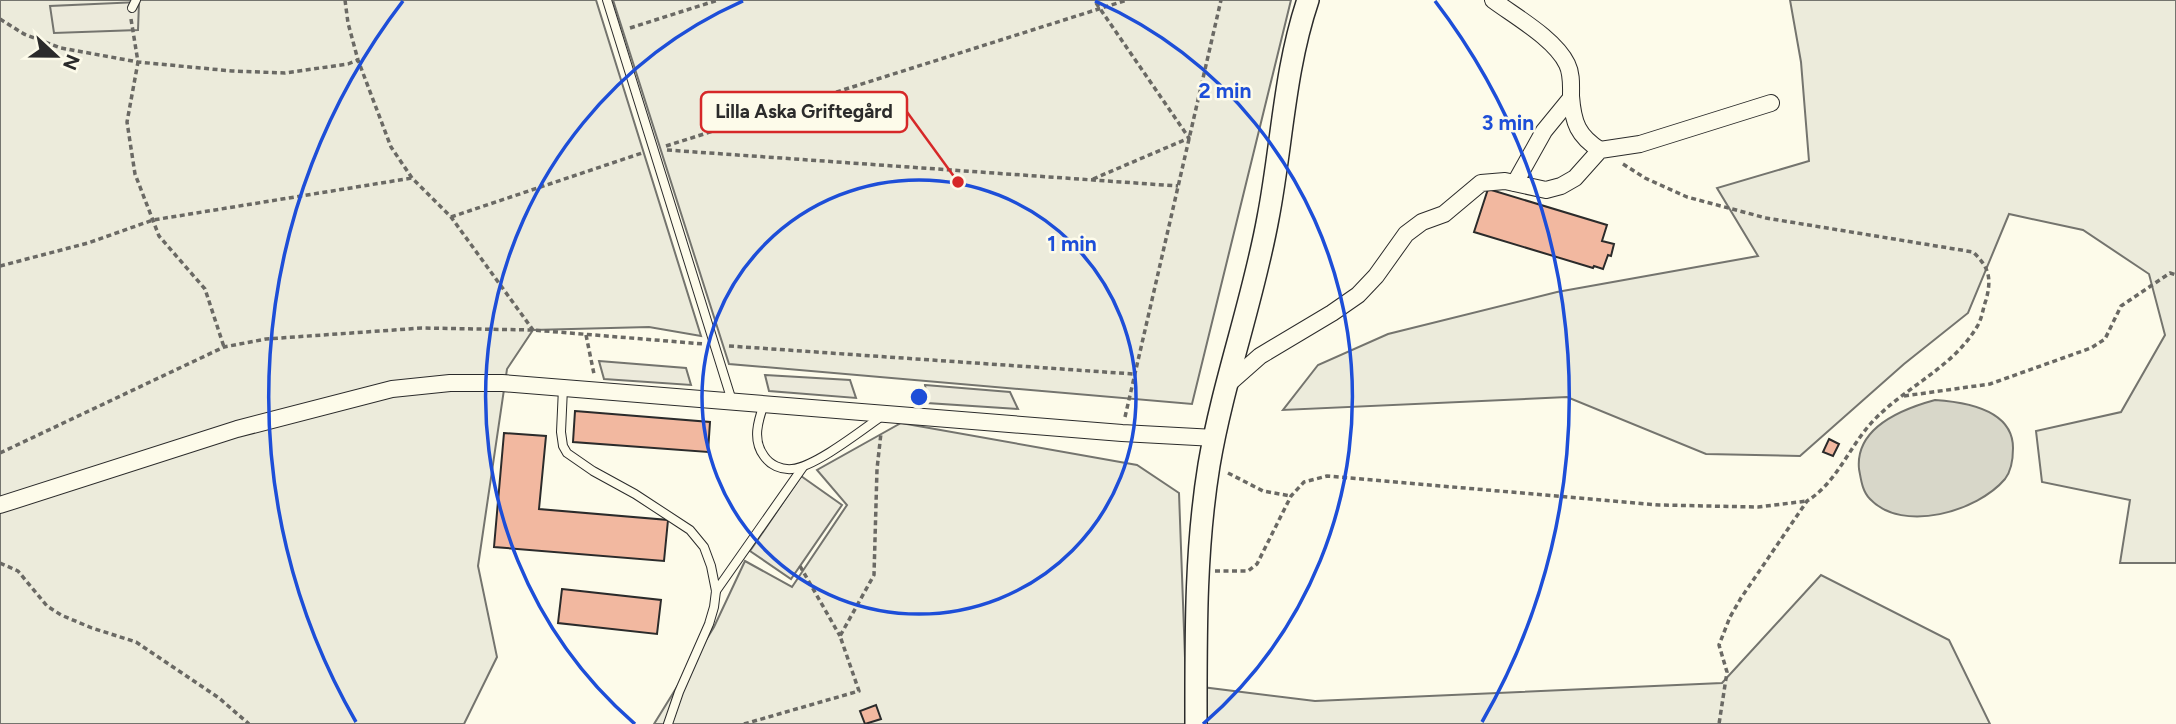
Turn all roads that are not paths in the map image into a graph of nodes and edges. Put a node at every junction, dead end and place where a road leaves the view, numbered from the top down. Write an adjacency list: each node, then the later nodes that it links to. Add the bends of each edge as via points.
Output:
1 (607, 0): 10 (lane)
2 (1308, 0): 8 (street, via 1292,61 1268,219)
3 (1493, 0): 4 (street, via 1560,52 1568,65)
4 (1571, 98): 6 (street, via 1577,128 1584,140); 7 (street, via 1544,131)
5 (1771, 103): 6 (street, via 1640,144)
6 (1600, 150): 7 (street, via 1575,178 1561,186 1546,190)
7 (1515, 183): 8 (street, via 1480,183 1444,214 1422,222 1406,234 1358,295 1260,356)
8 (1226, 386): 13 (street)
9 (563, 388): 10 (street); 15 (street, via 450,383 392,389 237,429); 16 (lane, via 561,432 568,453 690,530 704,547)
10 (732, 401): 11 (street)
11 (764, 404): 12 (street); 14 (lane, via 757,429 759,449 775,466)
12 (891, 413): 13 (street); 14 (lane)
13 (1215, 438): 18 (street, via 1197,570)
14 (803, 467): 16 (lane)
15 (0, 505)
16 (716, 591): 17 (lane, via 709,624)
17 (668, 724)
18 (1196, 724)

